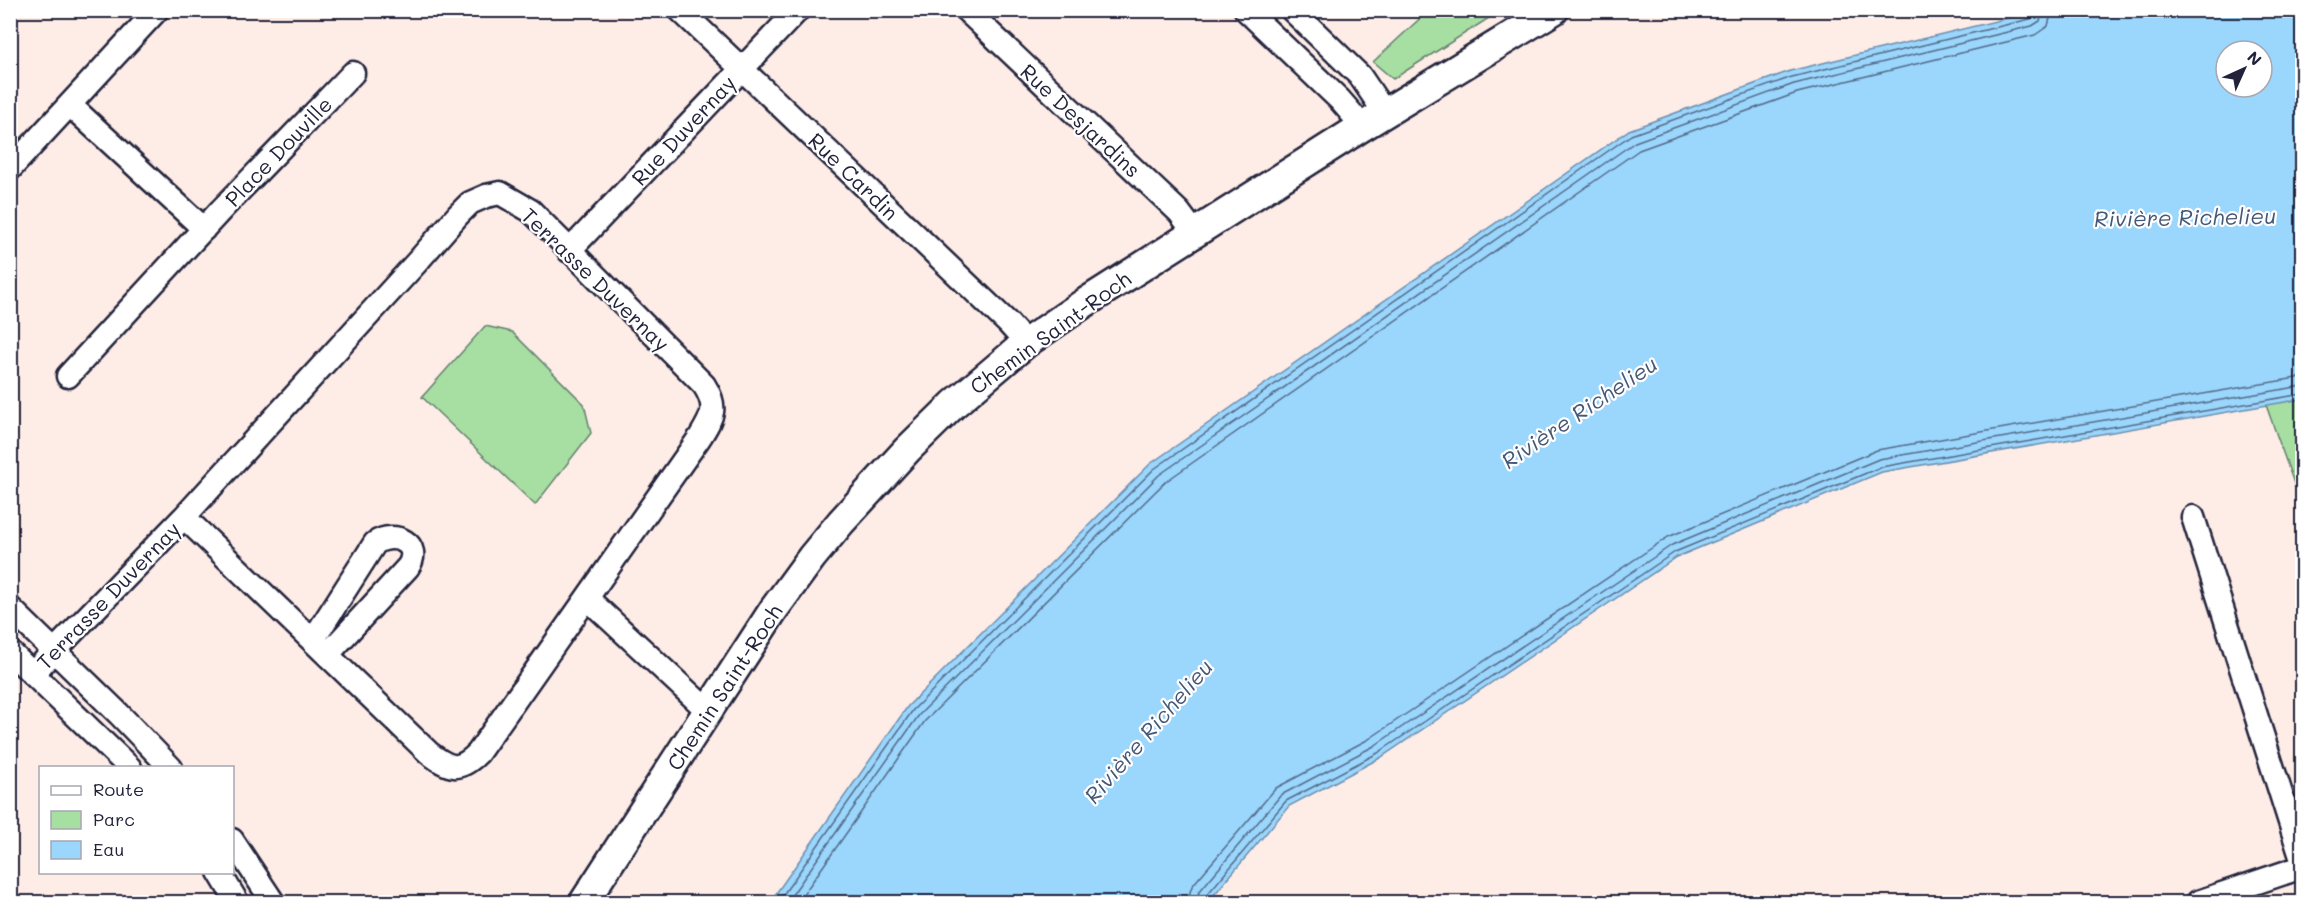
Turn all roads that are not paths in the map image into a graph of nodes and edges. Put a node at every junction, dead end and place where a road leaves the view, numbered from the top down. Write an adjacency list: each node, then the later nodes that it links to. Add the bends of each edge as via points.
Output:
1 (157, 10): 10 (street)
2 (680, 10): 8 (street, Rue Cardin)
3 (798, 10): 8 (street, Rue Duvernay)
4 (966, 10): 15 (street, Rue Desjardins, via 1179,212)
5 (1246, 10): 12 (street, via 1340,100)
6 (1292, 10): 11 (street, via 1360,76)
7 (1554, 10): 11 (main road, Chemin Saint-Roch)
8 (742, 68): 16 (street, Rue Duvernay); 17 (street, Rue Cardin)
9 (353, 73): 14 (street, Place Douville)
10 (70, 105): 13 (street); 14 (street)
11 (1385, 113): 12 (main road, Chemin Saint-Roch)
12 (1360, 128): 15 (main road, Chemin Saint-Roch)
13 (10, 169)
14 (204, 229): 18 (street, Place Douville)
15 (1194, 232): 17 (main road, Chemin Saint-Roch)
16 (569, 251): 19 (street, Terrasse Duvernay, via 531,210 500,193 470,203); 21 (street, Terrasse Duvernay, via 704,385 714,407 700,437)
17 (1026, 343): 27 (main road, Chemin Saint-Roch, via 941,416 841,522 774,609)
18 (68, 376)
19 (184, 517): 23 (street, Terrasse Duvernay); 24 (street, Terrasse Duvernay)
20 (2193, 517): 31 (street)
21 (587, 598): 23 (street, Terrasse Duvernay, via 478,753 467,764 455,767 442,764 429,753); 27 (street)
22 (10, 608): 24 (street)
23 (320, 647): 23 (street, via 408,567 413,552 401,539 391,536 375,543)
24 (53, 650): 26 (street, Terrasse Duvernay); 29 (street)
25 (10, 652): 26 (street)
26 (33, 673): 28 (street)
27 (708, 711): 36 (main road, Chemin Saint-Roch)
28 (128, 766)
29 (169, 766)
30 (234, 843): 35 (street)
31 (2302, 860)
32 (2302, 867): 37 (street)
33 (220, 874): 34 (street)
34 (237, 903)
35 (273, 903)
36 (584, 903)
37 (2198, 903)

